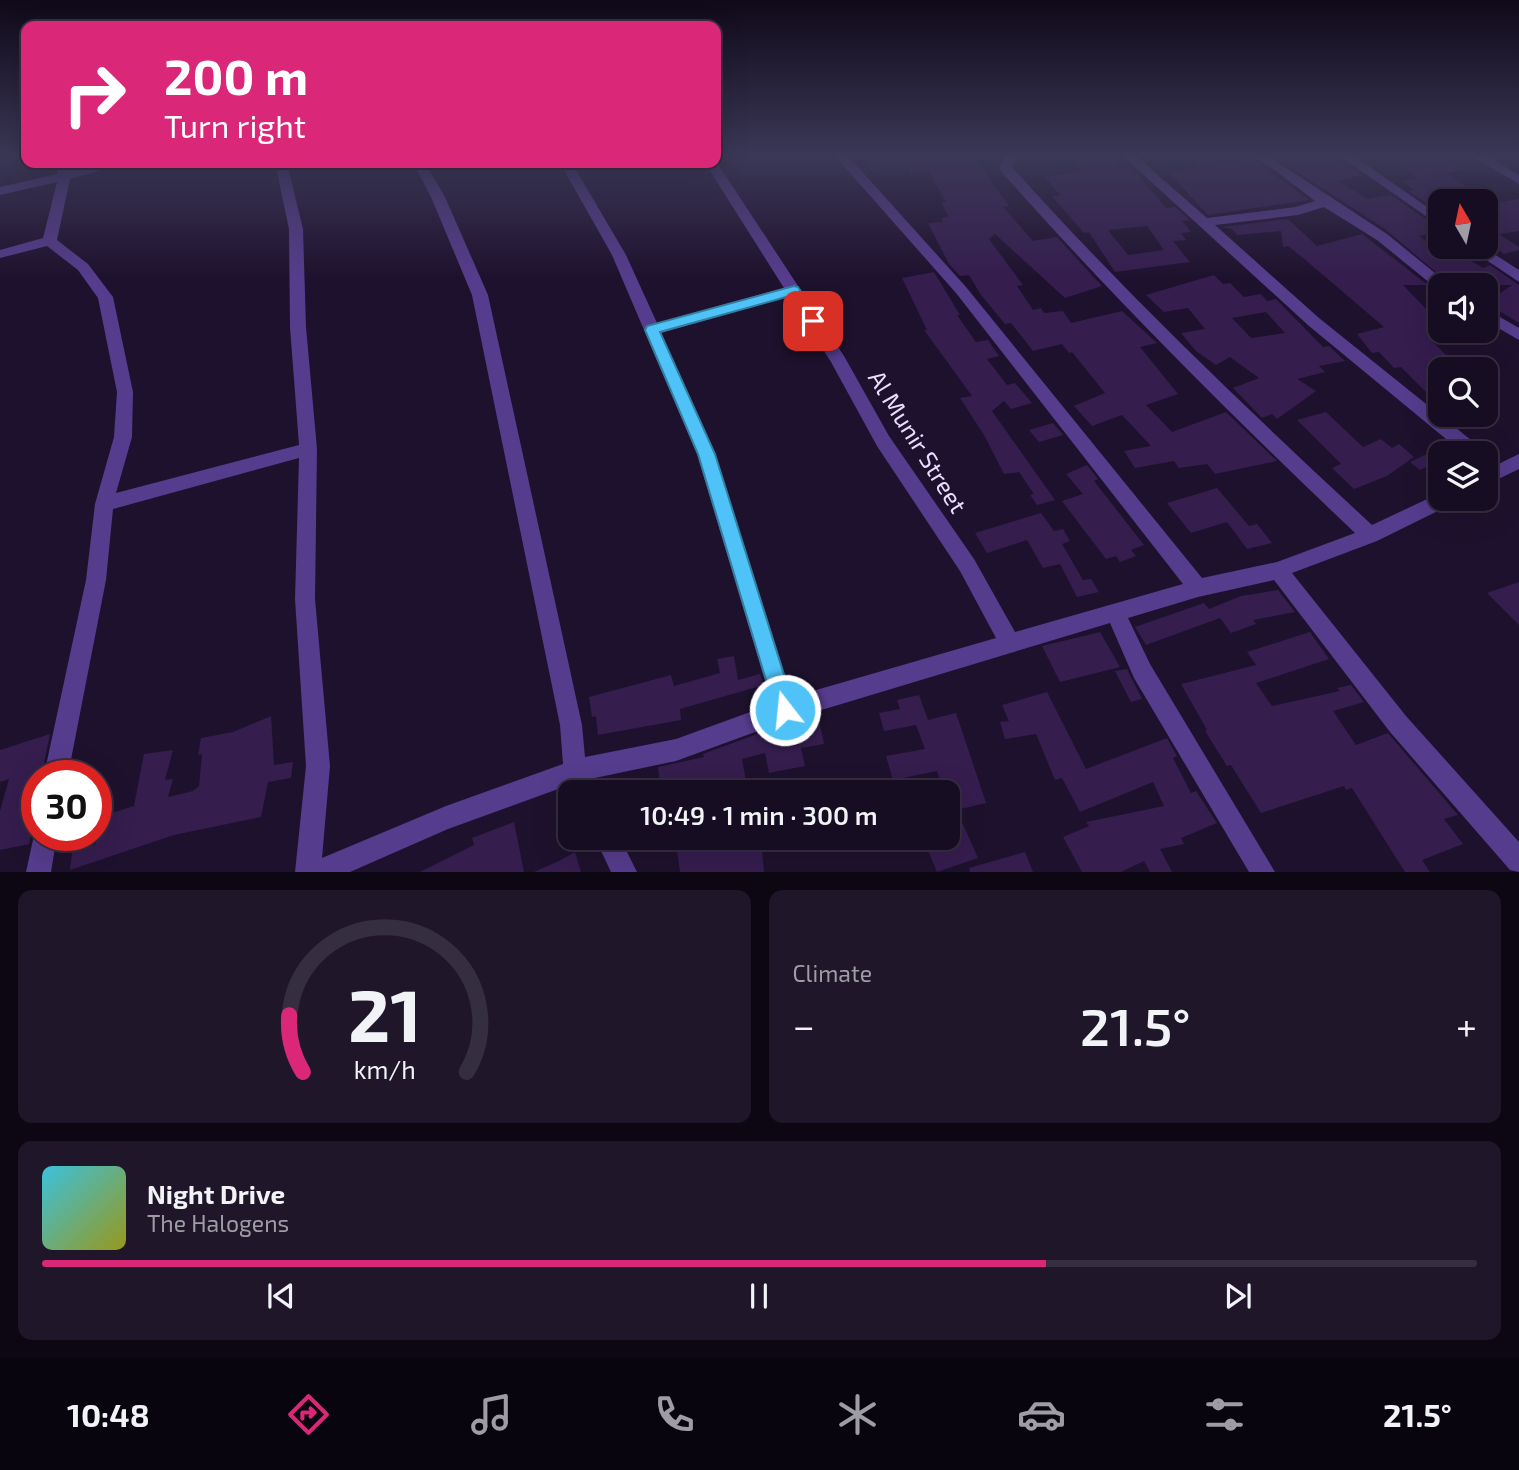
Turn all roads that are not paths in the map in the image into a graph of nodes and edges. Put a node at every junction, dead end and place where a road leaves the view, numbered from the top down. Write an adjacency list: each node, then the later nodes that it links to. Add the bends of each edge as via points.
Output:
1 (62, 197): 14 (street)
2 (289, 197): 24 (street, via 296,229)
3 (438, 197): 36 (street, via 480,295)
4 (585, 197): 21 (street, via 619,255)
5 (732, 197): 19 (street, Al Munir Street)
6 (877, 197): 31 (street, via 961,290)
7 (1031, 197): 29 (street, via 1072,243)
8 (1175, 197): 13 (street)
9 (1318, 197): 11 (street)
10 (1404, 197): 12 (street)
11 (1325, 202): 13 (street, via 1298,211); 17 (street, via 1382,237)
12 (1428, 214)
13 (1201, 223): 23 (street)
14 (50, 241): 15 (street); 27 (street, via 83,267 105,298 117,347 125,392 123,437)
15 (0, 254)
16 (1492, 259): 18 (street)
17 (1428, 274)
18 (1519, 277)
19 (794, 290): 21 (street); 33 (street, Al Munir Street, via 883,441 967,565)
20 (1498, 322): 22 (street)
21 (652, 330): 34 (street, via 706,454)
22 (1519, 335)
23 (1460, 441)
24 (308, 449): 27 (street); 43 (street, via 305,599 318,766)
25 (1519, 461): 26 (street)
26 (1498, 468)
27 (104, 504): 35 (street, via 96,580)
28 (1428, 507): 29 (street)
29 (1370, 535): 30 (street)
30 (1278, 570): 31 (street); 41 (street, via 1398,724)
31 (1198, 588): 32 (street)
32 (1116, 614): 33 (street); 46 (street, via 1142,671)
33 (1010, 644): 34 (street)
34 (785, 710): 37 (street)
35 (58, 760)
36 (580, 780)
37 (586, 780)
38 (558, 788): 44 (street, via 446,818)
39 (613, 850): 45 (street)
40 (42, 851): 42 (street)
41 (1519, 861)
42 (38, 872)
43 (308, 872)
44 (319, 872)
45 (625, 872)
46 (1263, 872)

